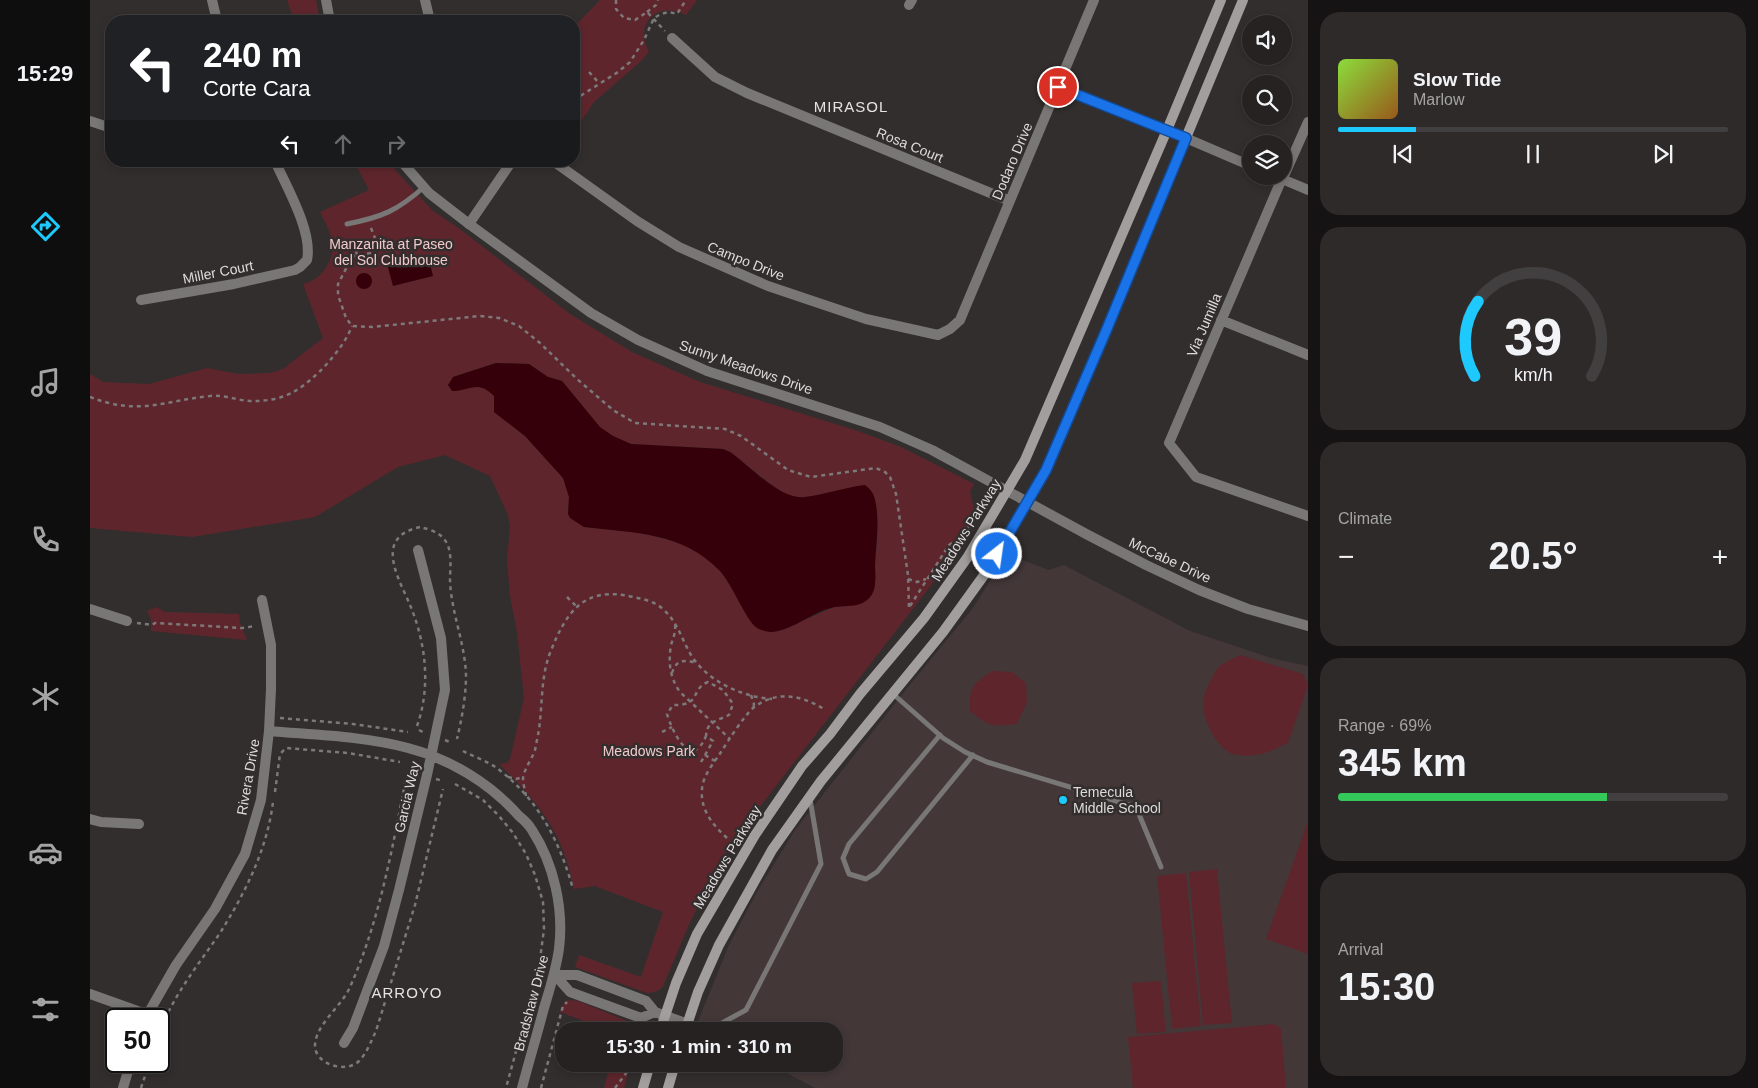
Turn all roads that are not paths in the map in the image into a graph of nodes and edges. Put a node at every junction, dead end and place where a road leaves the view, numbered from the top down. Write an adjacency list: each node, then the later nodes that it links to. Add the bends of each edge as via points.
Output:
1 (212, 0): 7 (street)
2 (326, 0): 8 (street)
3 (425, 0): 9 (street)
4 (1094, 0): 11 (street, Dodaro Drive)
5 (1221, 0): 15 (main road, Meadows Parkway)
6 (1244, 0): 16 (main road)
7 (216, 15)
8 (329, 15)
9 (429, 15)
10 (672, 38): 27 (street, Rosa Court, via 715,77 747,93)
11 (1058, 87): 15 (street); 27 (street, Dodaro Drive)
12 (90, 122): 14 (street)
13 (1308, 122): 17 (street, Via Jumilla)
14 (105, 126)
15 (1167, 130): 16 (street); 34 (main road, Meadows Parkway, via 1037,434)
16 (1186, 138): 18 (street); 35 (main road, via 1069,418)
17 (1292, 155)
18 (1242, 162)
19 (278, 167): 30 (street, Miller Court, via 308,241 307,260 300,267 234,284)
20 (406, 167): 25 (street, Sunny Meadows Drive)
21 (508, 167): 29 (street)
22 (561, 167): 32 (street, Campo Drive, via 636,221 678,247 722,267 866,319 938,335)
23 (1292, 182): 26 (street)
24 (1278, 185): 31 (street, Via Jumilla)
25 (424, 187): 28 (lane, via 404,204 369,219); 29 (street, Sunny Meadows Drive)
26 (1308, 190)
27 (1010, 201): 32 (street, Dodaro Drive, via 960,320)
28 (347, 224)
29 (469, 224): 34 (street, Sunny Meadows Drive, via 591,313 638,340 707,371 880,427 932,450)
30 (141, 300)
31 (1221, 320): 33 (street); 36 (street, Via Jumilla, via 1169,443 1196,477)
32 (950, 329)
33 (1308, 355)
34 (1007, 491): 35 (street, Sunny Meadows Drive); 55 (main road, Meadows Parkway, via 967,558 924,618 802,766 755,835 697,934)
35 (1028, 502): 41 (street, McCabe Drive, via 1199,590 1248,609); 42 (main road, via 987,571 943,632)
36 (1308, 516)
37 (418, 550): 45 (street, Garcia Way, via 441,638 445,690)
38 (262, 600): 43 (street, Rivera Drive, via 272,645)
39 (90, 609): 40 (street)
40 (127, 622)
41 (1308, 626)
42 (892, 693): 44 (lane); 47 (main road)
43 (269, 731): 45 (street, Bradshaw Drive, via 373,740); 54 (street, Rivera Drive, via 261,800 245,854 215,909)
44 (940, 735): 46 (lane); 46 (lane, via 849,844 843,858 849,874 866,879 876,872)
45 (431, 756): 51 (street, Bradshaw Drive, via 480,780 505,799 532,829 554,882 560,914); 60 (street, Garcia Way, via 384,946 353,1028)
46 (973, 756): 50 (lane, via 1136,808)
47 (810, 796): 58 (main road, via 772,850 719,944); 59 (lane, via 821,864 746,1010)
48 (90, 819): 49 (street)
49 (140, 824)
50 (1161, 867)
51 (555, 975): 55 (street, via 577,975 646,1001); 55 (street, via 567,989 579,995 641,1018); 65 (street, Bradshaw Drive)
52 (90, 994): 53 (street)
53 (125, 1008)
54 (150, 1008)
55 (660, 1014): 56 (main road, Meadows Parkway); 57 (street)
56 (660, 1022)
57 (675, 1022)
58 (688, 1022)
59 (724, 1022)
60 (344, 1043)
61 (648, 1072): 66 (main road)
62 (673, 1072): 67 (main road)
63 (127, 1073): 64 (street)
64 (123, 1088)
65 (522, 1088)
66 (643, 1088)
67 (668, 1088)

